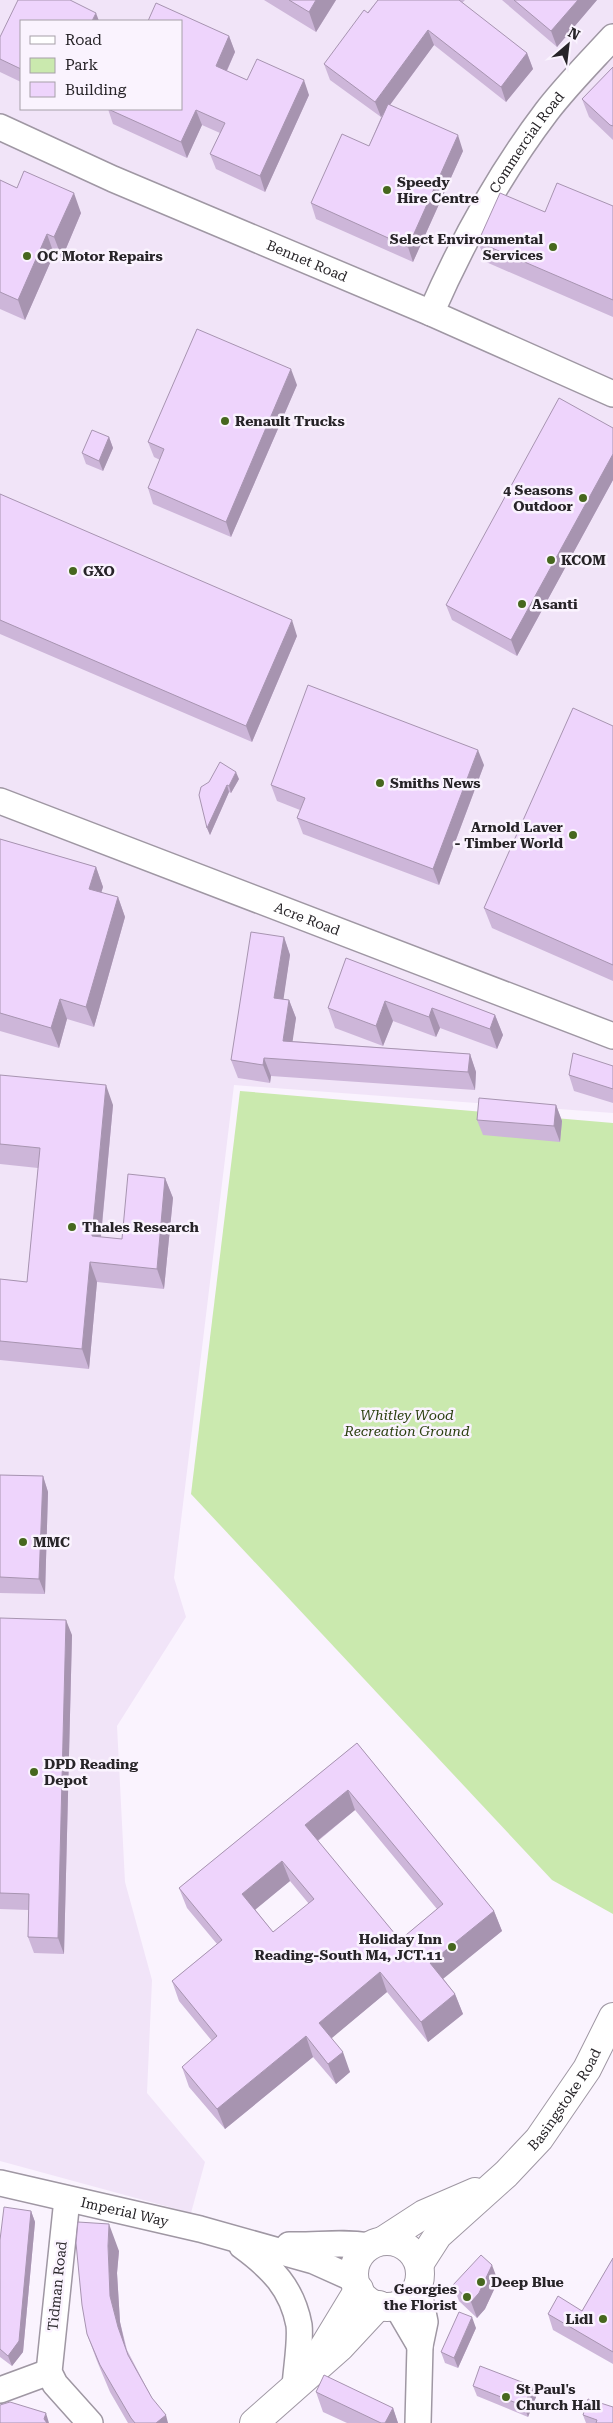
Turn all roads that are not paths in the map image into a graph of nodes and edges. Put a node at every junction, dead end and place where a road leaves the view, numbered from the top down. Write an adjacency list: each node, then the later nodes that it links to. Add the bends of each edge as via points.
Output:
1 (613, 37): 3 (street, Commercial Road, via 547,111 494,189 453,261)
2 (0, 127): 3 (street, Bennet Road, via 113,179)
3 (431, 312): 4 (street, Bennet Road)
4 (613, 394)
5 (0, 801): 6 (street, Acre Road)
6 (613, 1036)
7 (613, 2017): 8 (main road, Basingstoke Road, via 568,2100 539,2139)
8 (506, 2174): 12 (main road, Basingstoke Road, via 464,2198 424,2214); 13 (main road, Basingstoke Road, via 438,2235)
9 (0, 2182): 10 (street, Imperial Way)
10 (67, 2199): 11 (street, Imperial Way); 16 (street, Tidman Road)
11 (242, 2243): 12 (street, Imperial Way, via 316,2246); 14 (street, Imperial Way, via 314,2261); 17 (street, via 287,2287 299,2326)
12 (376, 2243): 13 (main road, via 398,2242 410,2251); 14 (main road, via 362,2252 356,2262)
13 (419, 2275): 14 (main road, via 406,2301); 15 (street, via 425,2322)
14 (372, 2295): 15 (street); 17 (main road, via 340,2347)
15 (420, 2346): 21 (street)
16 (49, 2372): 18 (street); 19 (street, via 55,2384)
17 (295, 2387): 20 (main road)
18 (0, 2390)
19 (90, 2423)
20 (254, 2423)
21 (418, 2423)

